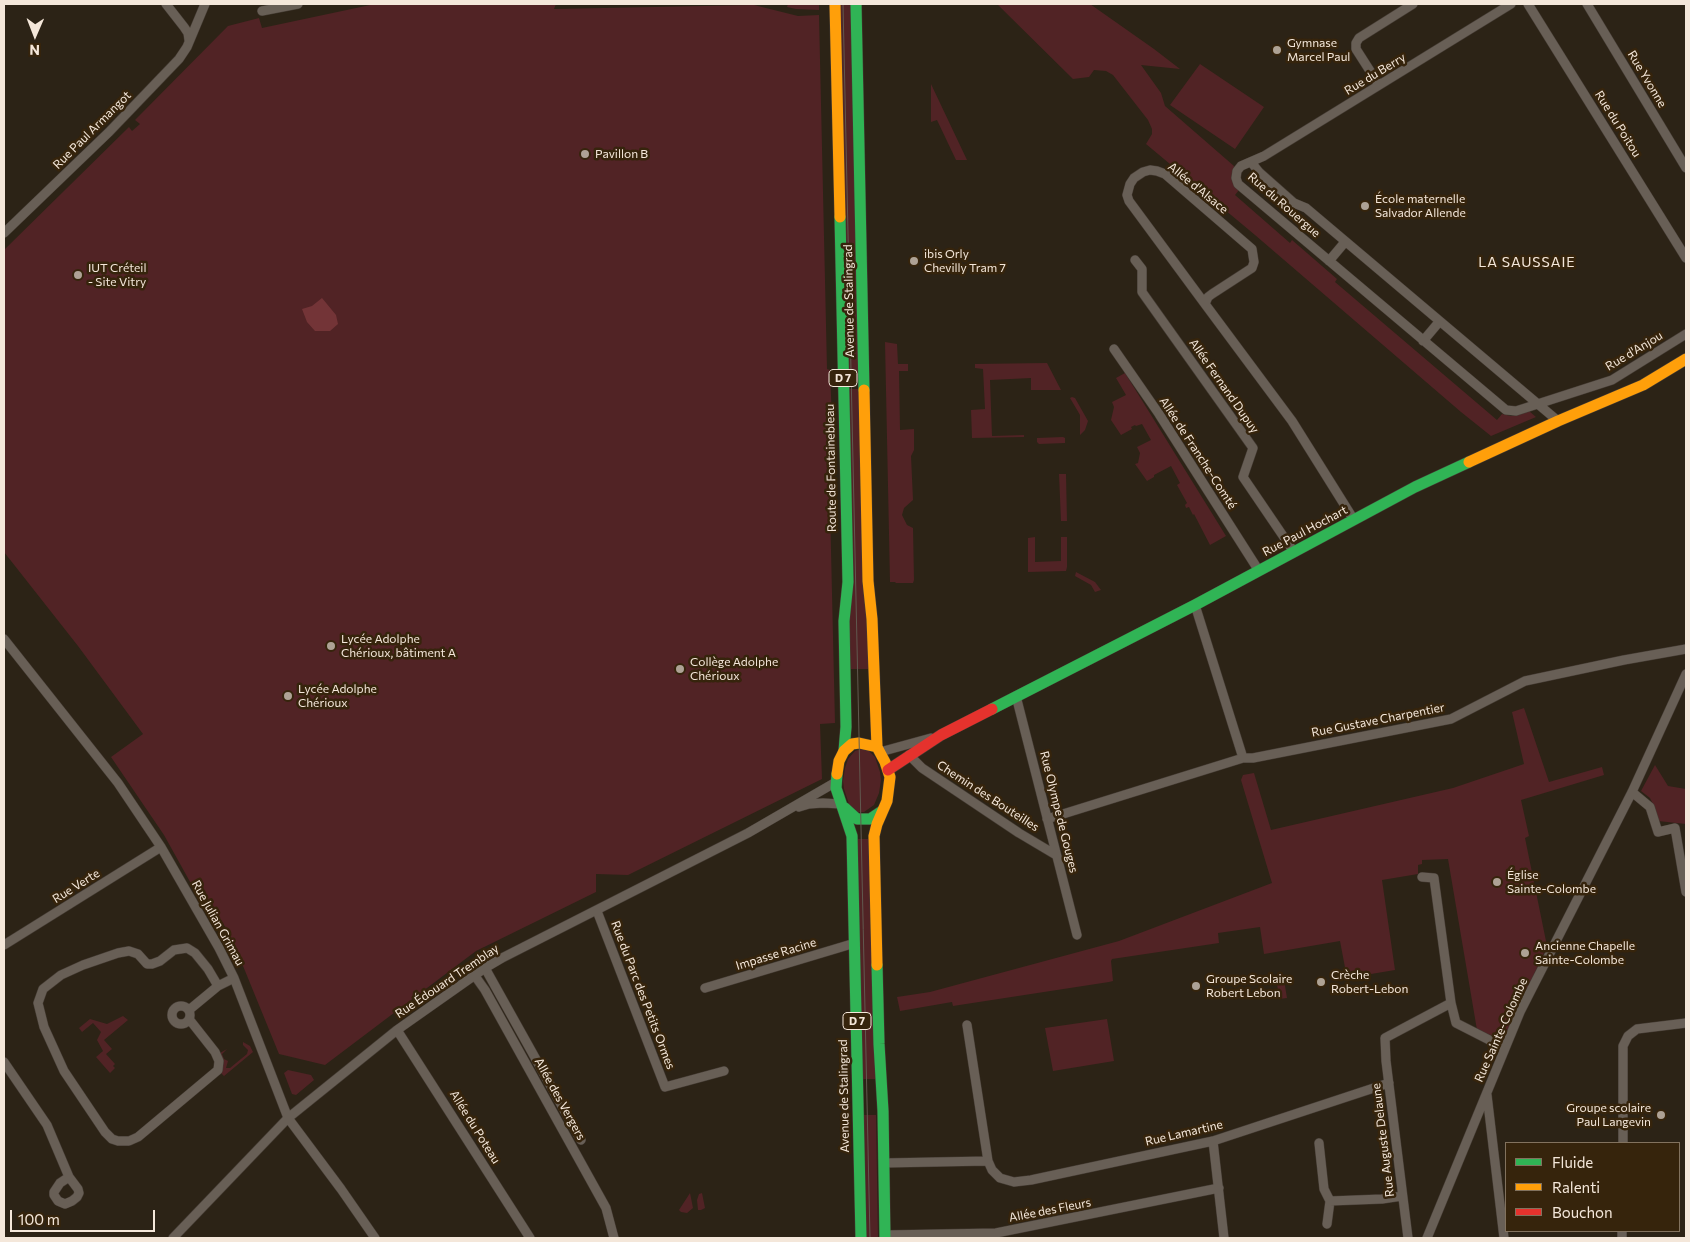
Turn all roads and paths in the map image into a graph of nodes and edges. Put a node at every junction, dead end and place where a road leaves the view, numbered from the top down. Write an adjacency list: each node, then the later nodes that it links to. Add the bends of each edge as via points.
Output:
1 (166, 4): 11 (street, via 188,33)
2 (205, 4): 11 (street, Rue Paul Armangot)
3 (298, 4): 10 (street)
4 (835, 4): 38 (main road, Route de Fontainebleau / D 7, via 848,582 844,621)
5 (856, 4): 37 (main road, Avenue de Stalingrad / D 7, via 868,581)
6 (1413, 4): 12 (street, via 1356,43 1356,49)
7 (1511, 4): 12 (street, Rue du Berry)
8 (1528, 4): 17 (street, Rue du Poitou)
9 (1587, 4): 14 (street, Rue Yvonne)
10 (262, 11)
11 (189, 40): 15 (street, Rue Paul Armangot, via 184,53 140,100)
12 (1380, 84): 13 (street, Rue du Berry)
13 (1251, 162): 16 (street, Rue du Rouergue, via 1294,203 1306,208); 19 (street, Rue du Rouergue, via 1237,171 1238,184)
14 (1686, 168)
15 (4, 233)
16 (1345, 242): 19 (street); 21 (street, Rue du Rouergue)
17 (1686, 258)
18 (1135, 260): 29 (street, Allée Fernand Dupuy, via 1142,269 1142,292 1253,448 1243,477)
19 (1329, 261): 23 (street, Rue du Rouergue)
20 (1205, 304): 20 (street, Allée d'Alsace, via 1208,297 1252,268 1252,248 1165,174 1150,170 1143,172 1130,184 1129,200); 28 (street, Allée d'Alsace, via 1292,421)
21 (1439, 322): 23 (street); 26 (street, Rue du Rouergue)
22 (1686, 334): 26 (street, Rue d'Anjou, via 1612,380)
23 (1423, 341): 26 (street, Rue du Rouergue, via 1506,410 1516,411)
24 (1114, 349): 30 (street, Allée de Franche-Comté)
25 (1686, 359): 27 (main road, Rue Paul Hochart, via 1643,385)
26 (1536, 404): 27 (street, Rue du Rouergue)
27 (1558, 421): 28 (main road, Rue Paul Hochart, via 1416,487)
28 (1354, 520): 29 (main road, Rue Paul Hochart)
29 (1294, 552): 30 (main road, Rue Paul Hochart)
30 (1259, 571): 31 (main road, Rue Paul Hochart)
31 (1195, 605): 35 (main road, Rue Paul Hochart); 40 (street)
32 (4, 639): 48 (street, Rue Julian Grimau, via 118,783)
33 (1686, 649): 40 (street, Rue Gustave Charpentier, via 1525,681 1451,719)
34 (1686, 674): 43 (street, Rue Sainte-Colombe)
35 (1016, 696): 36 (main road, Rue Paul Hochart); 47 (street, Rue Olympe de Gouges)
36 (941, 735): 37 (street, Rue Paul Hochart); 39 (main road, Rue Paul Hochart)
37 (879, 750): 38 (main road, via 859,743); 41 (main road, D 7)
38 (844, 751): 42 (main road, D 7)
39 (909, 755): 41 (main road, Rue Paul Hochart); 49 (street, Chemin des Bouteilles, via 922,768)
40 (1243, 758): 47 (street, Rue Gustave Charpentier)
41 (888, 770): 45 (main road, D 7, via 889,790)
42 (836, 782): 44 (main road, D 7); 46 (street, Rue Édouard Tremblay)
43 (1632, 792): 51 (street, via 1650,807 1658,832 1675,828); 65 (street, Rue Sainte-Colombe)
44 (842, 805): 45 (main road, via 857,819 870,819); 46 (street, Rue Édouard Tremblay, via 823,802); 54 (main road, Avenue de Stalingrad / D 7, via 852,836)
45 (882, 811): 76 (main road, D 7, via 874,836)
46 (783, 813): 52 (street, Rue Édouard Tremblay)
47 (1047, 818): 49 (street, Rue Olympe de Gouges)
48 (161, 847): 55 (street, Rue Verte); 58 (street, Rue Julian Grimau)
49 (1056, 855): 53 (street, Rue Olympe de Gouges)
50 (1422, 877): 61 (street, via 1434,878)
51 (1686, 892)
52 (597, 910): 56 (street, Rue Édouard Tremblay); 67 (street, Rue du Parc des Petits Ormes, via 665,1087)
53 (1077, 935)
54 (855, 943): 60 (street, Impasse Racine); 87 (main road, Avenue de Stalingrad / D 7)
55 (4, 945)
56 (485, 968): 57 (street, Rue Édouard Tremblay); 71 (street)
57 (475, 976): 64 (street, Rue Édouard Tremblay); 86 (street, Allée des Vergers, via 486,990 606,1208)
58 (234, 978): 59 (street); 70 (street, Rue Julian Grimau)
59 (218, 986): 59 (street, via 195,953 187,948 174,950 152,964 147,964 134,952 124,952 61,974 42,989 38,1003 44,1027 62,1068 112,1139 129,1141 138,1137 218,1070 215,1052 189,1015)
60 (705, 988)
61 (1451, 1003): 65 (street, via 1456,1023); 68 (street, Rue Auguste Delaune, via 1385,1038)
62 (1686, 1023): 73 (street, via 1637,1029 1628,1036 1623,1046)
63 (967, 1025): 75 (street)
64 (397, 1030): 70 (street, Rue Édouard Tremblay); 85 (street, Allée du Poteau)
65 (1505, 1048): 69 (street, Rue Sainte-Colombe)
66 (4, 1062): 77 (street, via 47,1125)
67 (724, 1071)
68 (1389, 1083): 72 (street, Rue Lamartine); 79 (street, Rue Auguste Delaune)
69 (1487, 1092): 90 (street, Rue Sainte-Colombe); 91 (street)
70 (288, 1118): 83 (street, Rue Édouard Tremblay); 84 (street, Rue Julian Grimau)
71 (581, 1140)
72 (1213, 1141): 75 (street, Rue Lamartine, via 1020,1182 1000,1178); 78 (street)
73 (1623, 1142)
74 (1319, 1143): 80 (street, via 1324,1189)
75 (988, 1161): 76 (street)
76 (884, 1163): 82 (main road, D 7)
77 (69, 1177)
78 (1219, 1188): 82 (street, Allée des Fleurs, via 996,1233); 88 (street)
79 (1402, 1196): 80 (street); 89 (street, Rue Auguste Delaune)
80 (1330, 1200): 81 (street)
81 (1327, 1224)
82 (884, 1237)
83 (173, 1238)
84 (374, 1238)
85 (530, 1238)
86 (614, 1238)
87 (861, 1238)
88 (1224, 1238)
89 (1408, 1238)
90 (1427, 1238)
91 (1504, 1238)

